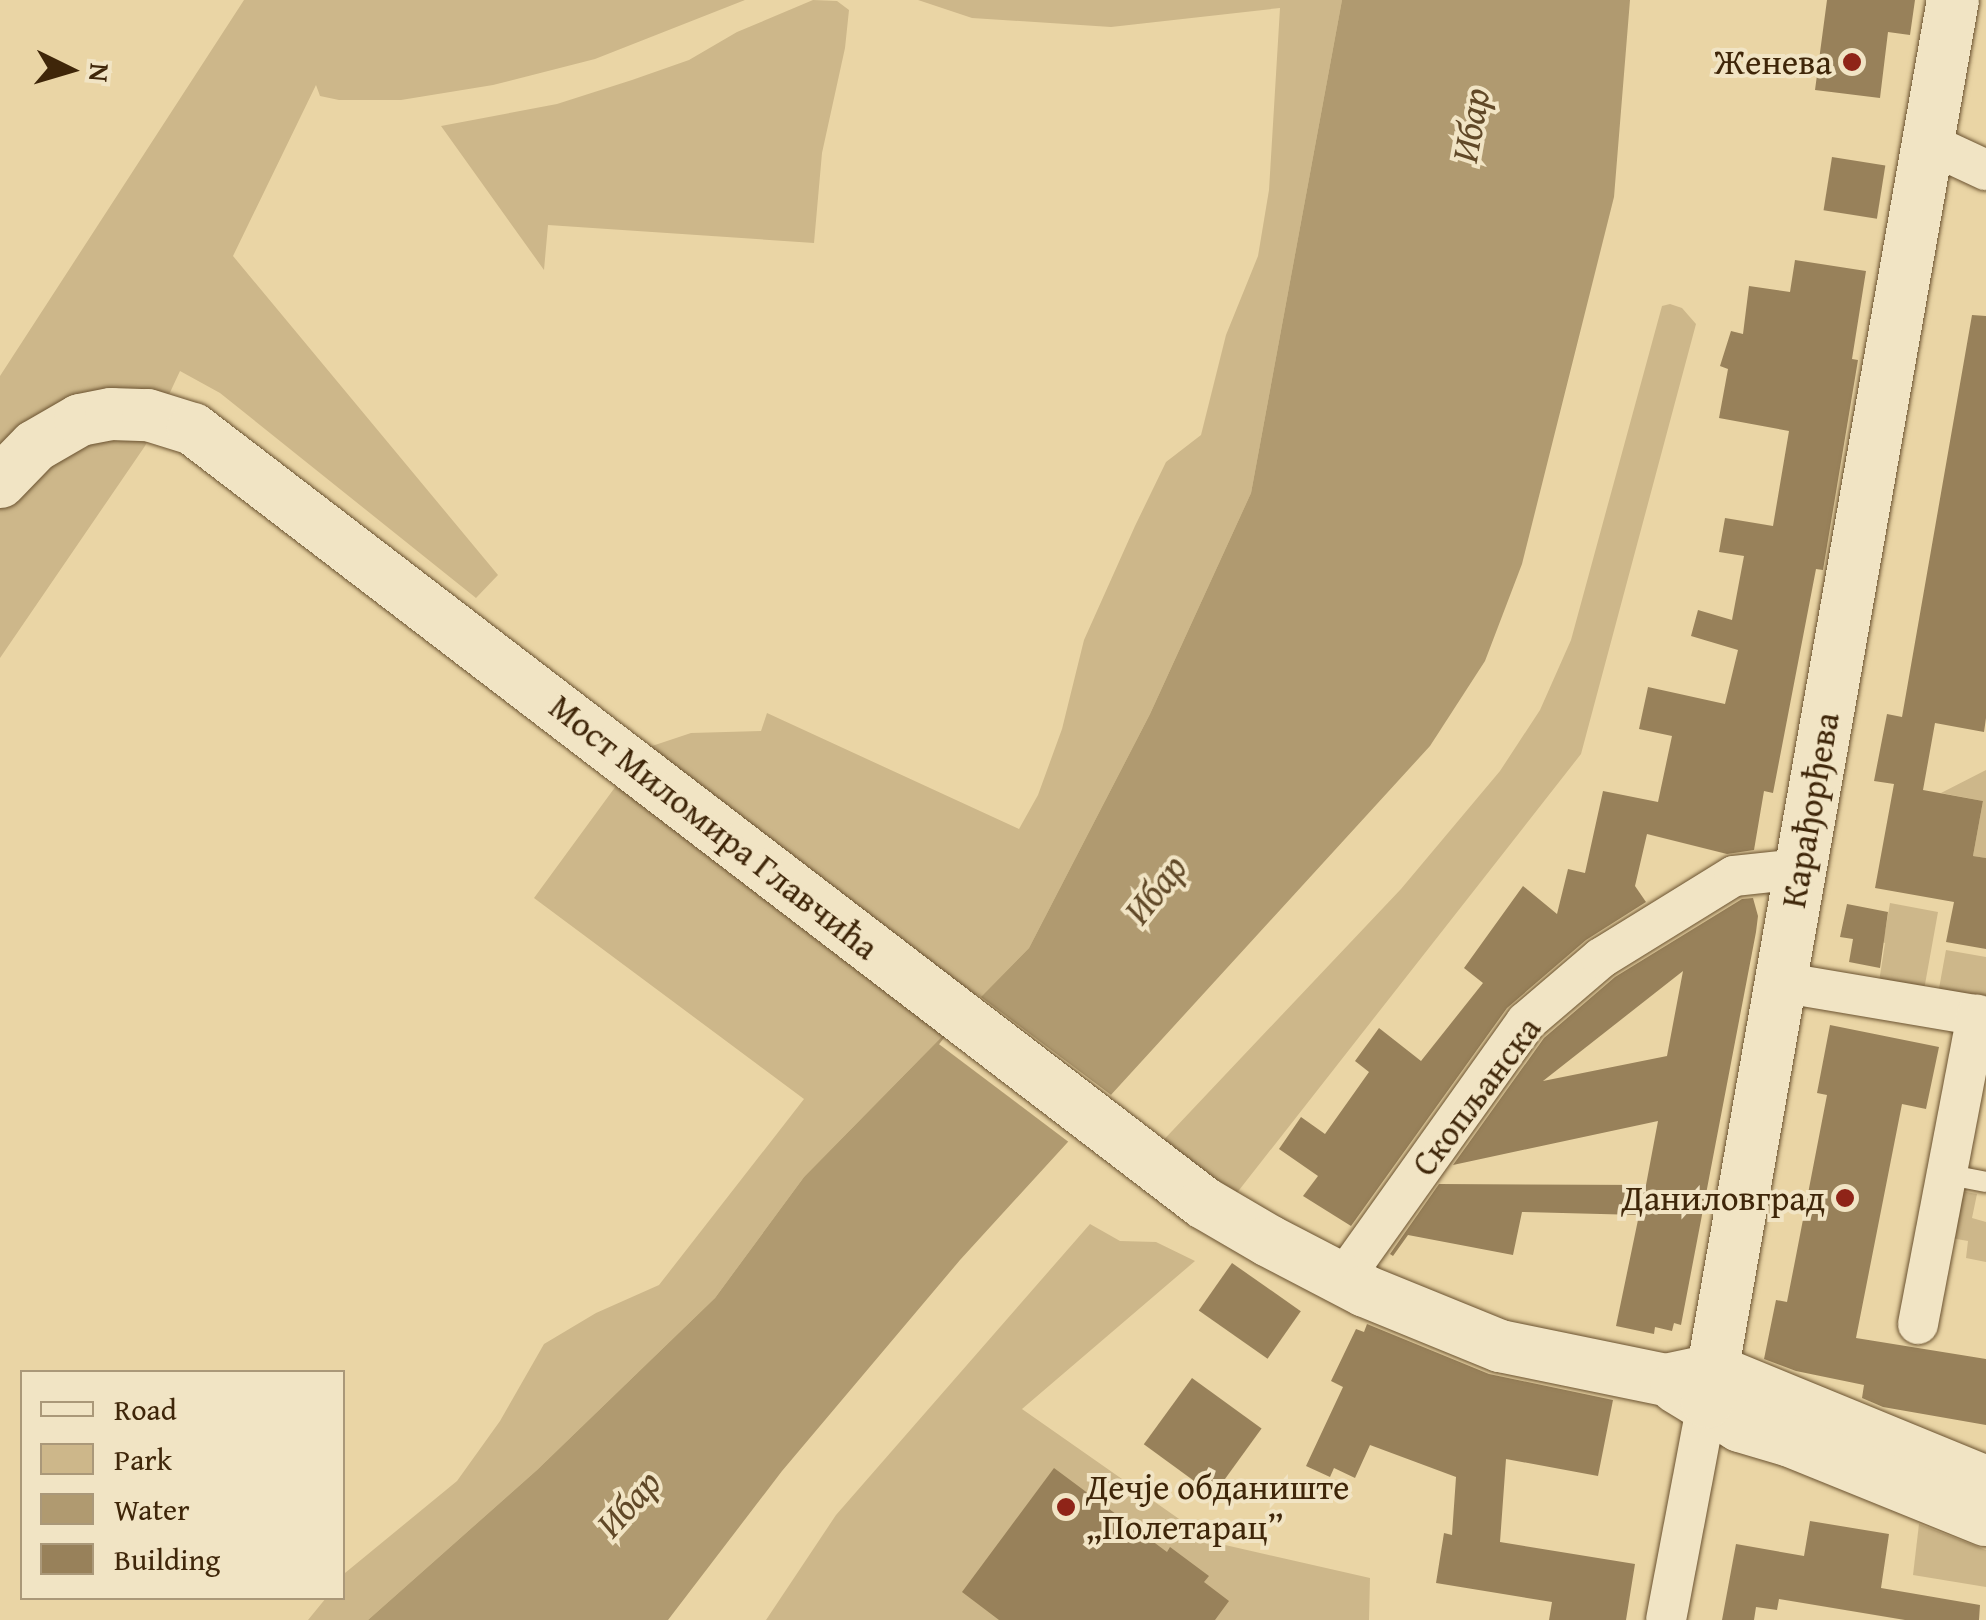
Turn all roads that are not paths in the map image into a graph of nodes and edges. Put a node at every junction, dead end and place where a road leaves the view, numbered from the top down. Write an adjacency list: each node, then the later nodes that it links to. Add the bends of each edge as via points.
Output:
1 (1953, 0): 2 (street, Карађорђева)
2 (1928, 143): 3 (street); 5 (street, Карађорђева)
3 (1986, 170)
4 (0, 482): 11 (street, Мост Миломира Главчића, via 60,429 111,414 171,421 224,450 1204,1203)
5 (1798, 868): 6 (street, Карађорђева); 11 (street, Скопљанска, via 1734,876 1601,958 1526,1022)
6 (1780, 982): 7 (street); 13 (street, Карађорђева)
7 (1981, 1016): 8 (street)
8 (1974, 1090): 9 (street)
9 (1946, 1174): 10 (lane); 12 (street)
10 (1986, 1182)
11 (1342, 1280): 13 (street, via 1500,1346)
12 (1918, 1324)
13 (1695, 1386): 14 (street); 15 (street); 16 (street, Карађорђева)
14 (1986, 1482)
15 (1986, 1520)
16 (1666, 1620)

